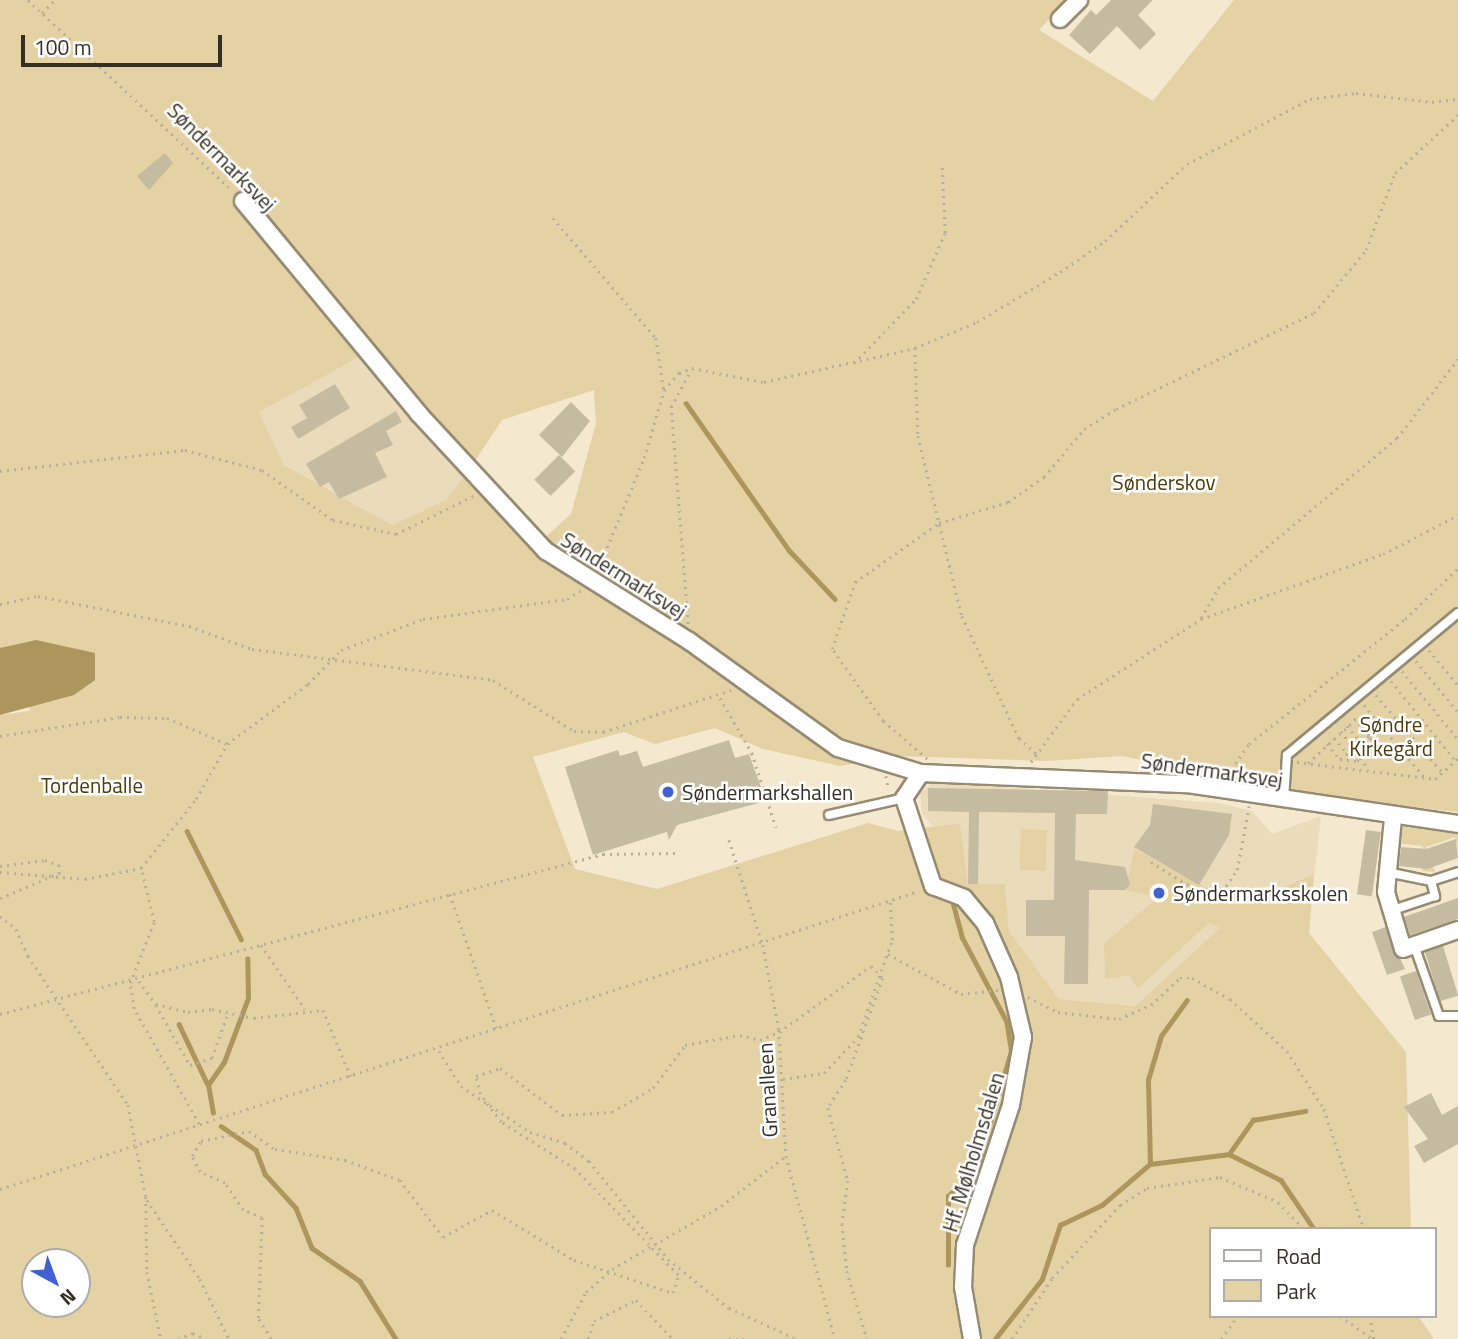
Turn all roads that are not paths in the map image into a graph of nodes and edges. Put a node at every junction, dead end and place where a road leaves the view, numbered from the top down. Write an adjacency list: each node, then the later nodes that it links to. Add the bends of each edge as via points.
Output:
1 (1079, 0): 2 (street)
2 (1060, 19)
3 (243, 201): 5 (street, Søndermarksvej, via 546,551 689,641 838,748)
4 (1458, 613): 7 (lane, via 1286,760)
5 (925, 767): 6 (street); 7 (street, Søndermarksvej, via 1024,780 1087,777)
6 (904, 798): 8 (lane); 18 (street, Hf. Mølholmsdalen, via 933,887 949,889 973,907 1013,990 1023,1037 1020,1069 965,1245 962,1287)
7 (1283, 802): 9 (street, Søndermarksvej)
8 (830, 815)
9 (1393, 818): 10 (street, Søndermarksvej); 11 (street)
10 (1458, 824)
11 (1387, 872): 13 (lane); 14 (street)
12 (1458, 872): 13 (lane)
13 (1431, 881): 14 (lane, via 1434,896)
14 (1390, 911): 16 (street, via 1403,949)
15 (1458, 930): 16 (street)
16 (1414, 945): 17 (lane, via 1439,1016)
17 (1458, 1016)
18 (972, 1339)

